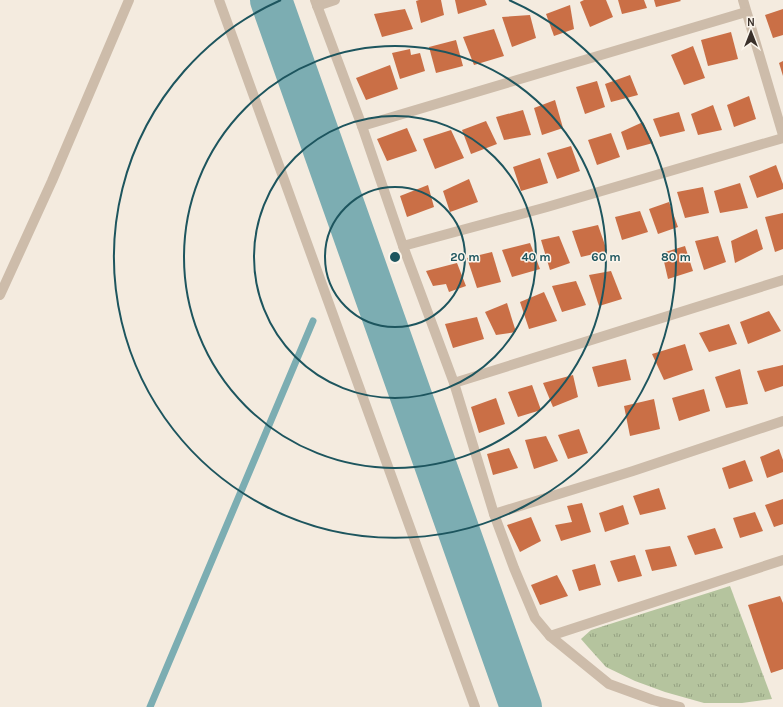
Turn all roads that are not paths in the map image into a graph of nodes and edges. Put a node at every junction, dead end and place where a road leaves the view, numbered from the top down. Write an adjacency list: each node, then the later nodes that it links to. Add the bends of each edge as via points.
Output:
1 (129, 0): 11 (street)
2 (219, 0): 17 (street)
3 (335, 0): 5 (street)
4 (743, 0): 6 (street)
5 (316, 3): 7 (street)
6 (746, 12): 7 (street); 8 (street)
7 (362, 126): 9 (street)
8 (783, 137): 9 (street, via 547,207)
9 (403, 246): 12 (street)
10 (783, 280): 12 (street)
11 (0, 295)
12 (454, 384): 14 (street)
13 (783, 421): 14 (street)
14 (494, 514): 16 (street, via 535,618)
15 (783, 560): 16 (street)
16 (550, 636): 18 (street, via 610,684)
17 (475, 707)
18 (680, 707)

